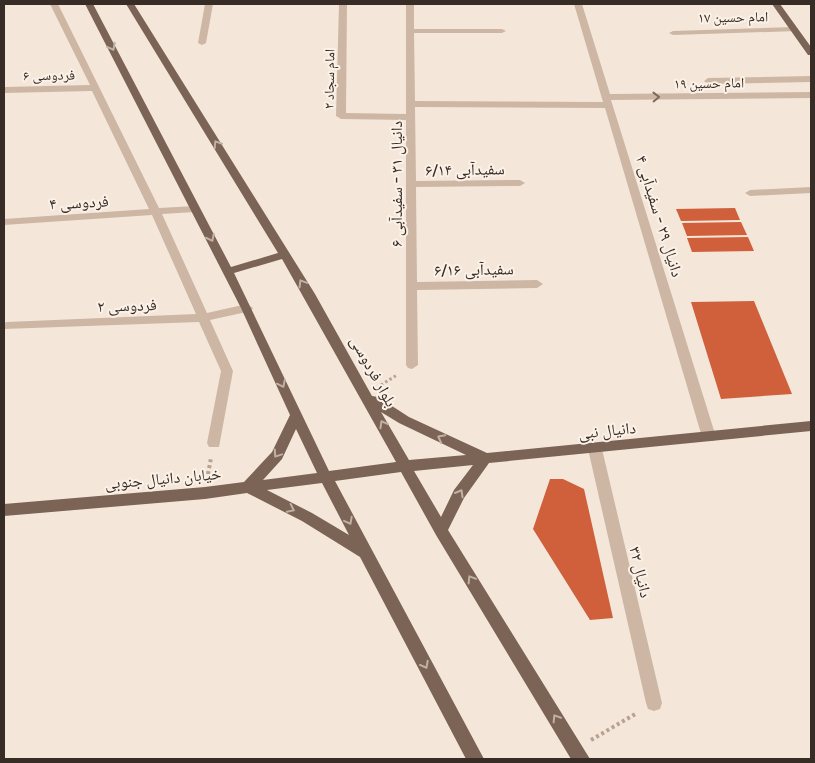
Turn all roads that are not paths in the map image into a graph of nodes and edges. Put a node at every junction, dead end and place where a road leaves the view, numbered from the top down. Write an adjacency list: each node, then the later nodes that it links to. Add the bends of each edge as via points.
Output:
1 (54, 4): 17 (street)
2 (89, 4): 27 (main road, one-way to 27)
3 (130, 4): 30 (main road, بلوار فردوسی, one-way to 3)
4 (209, 4): 13 (street)
5 (344, 4): 22 (street, امام سجاد ۲, via 341,116)
6 (410, 4): 10 (street, دانیال ۳۱ - سفیدآبی ۶)
7 (578, 4): 20 (street, دانیال ۲۹ - سفیدآبی ۴)
8 (776, 4): 9 (main road)
9 (794, 30): 12 (street, امام حسین ۱۷); 14 (main road)
10 (410, 31): 11 (street); 21 (street, دانیال ۳۱ - سفیدآبی ۶)
11 (502, 31)
12 (673, 32)
13 (202, 43)
14 (811, 53)
15 (811, 79): 16 (street)
16 (708, 82)
17 (95, 88): 18 (street, فردوسی ۶); 28 (street)
18 (4, 90)
19 (811, 95): 20 (street, امام حسین ۱۹, one-way to 19)
20 (608, 101): 21 (street, امام حسین ۱۹); 41 (street, دانیال ۲۹ - سفیدآبی ۴)
21 (410, 104): 22 (street, دانیال ۳۱ - سفیدآبی ۶)
22 (411, 117): 24 (street, دانیال ۳۱ - سفیدآبی ۶)
23 (520, 183): 24 (street, سفیدآبی ۶/۱۴)
24 (411, 184): 33 (street, دانیال ۳۱ - سفیدآبی ۶)
25 (811, 190): 26 (street)
26 (750, 193)
27 (196, 208): 28 (street, فردوسی ۴); 31 (main road, one-way to 31)
28 (156, 212): 29 (street, فردوسی ۴); 35 (street)
29 (4, 222)
30 (285, 255): 31 (main road); 38 (main road, بلوار فردوسی, one-way to 30)
31 (228, 271): 34 (main road)
32 (537, 284): 33 (street, سفیدآبی ۶/۱۶)
33 (412, 286): 37 (street, دانیال ۳۱ - سفیدآبی ۶)
34 (247, 308): 35 (street, فردوسی ۲); 39 (main road, one-way to 39)
35 (203, 318): 36 (street, فردوسی ۲); 42 (street, via 227,371)
36 (8, 326)
37 (412, 365)
38 (366, 395): 44 (main road, one-way to 38, via 404,420); 45 (main road, بلوار فردوسی, one-way to 38)
39 (297, 414): 46 (main road); 47 (main road, one-way to 47, via 277,455)
40 (811, 426): 41 (main road, دانیال نبی)
41 (709, 437): 43 (main road, دانیال نبی)
42 (214, 443)
43 (595, 448): 44 (main road, دانیال نبی); 51 (street, دانیال ۳۲)
44 (485, 458): 45 (main road, دانیال نبی); 49 (main road, one-way to 44, via 459,494)
45 (406, 466): 46 (main road, دانیال نبی); 49 (main road, بلوار فردوسی)
46 (326, 478): 47 (main road, خیابان دانیال جنوبی); 50 (main road, one-way to 50)
47 (248, 487): 48 (main road, خیابان دانیال جنوبی); 50 (main road, one-way to 50)
48 (4, 510)
49 (441, 531): 52 (main road, بلوار فردوسی, one-way to 49)
50 (365, 552): 53 (main road, one-way to 53)
51 (654, 703)
52 (578, 754)
53 (475, 759)

